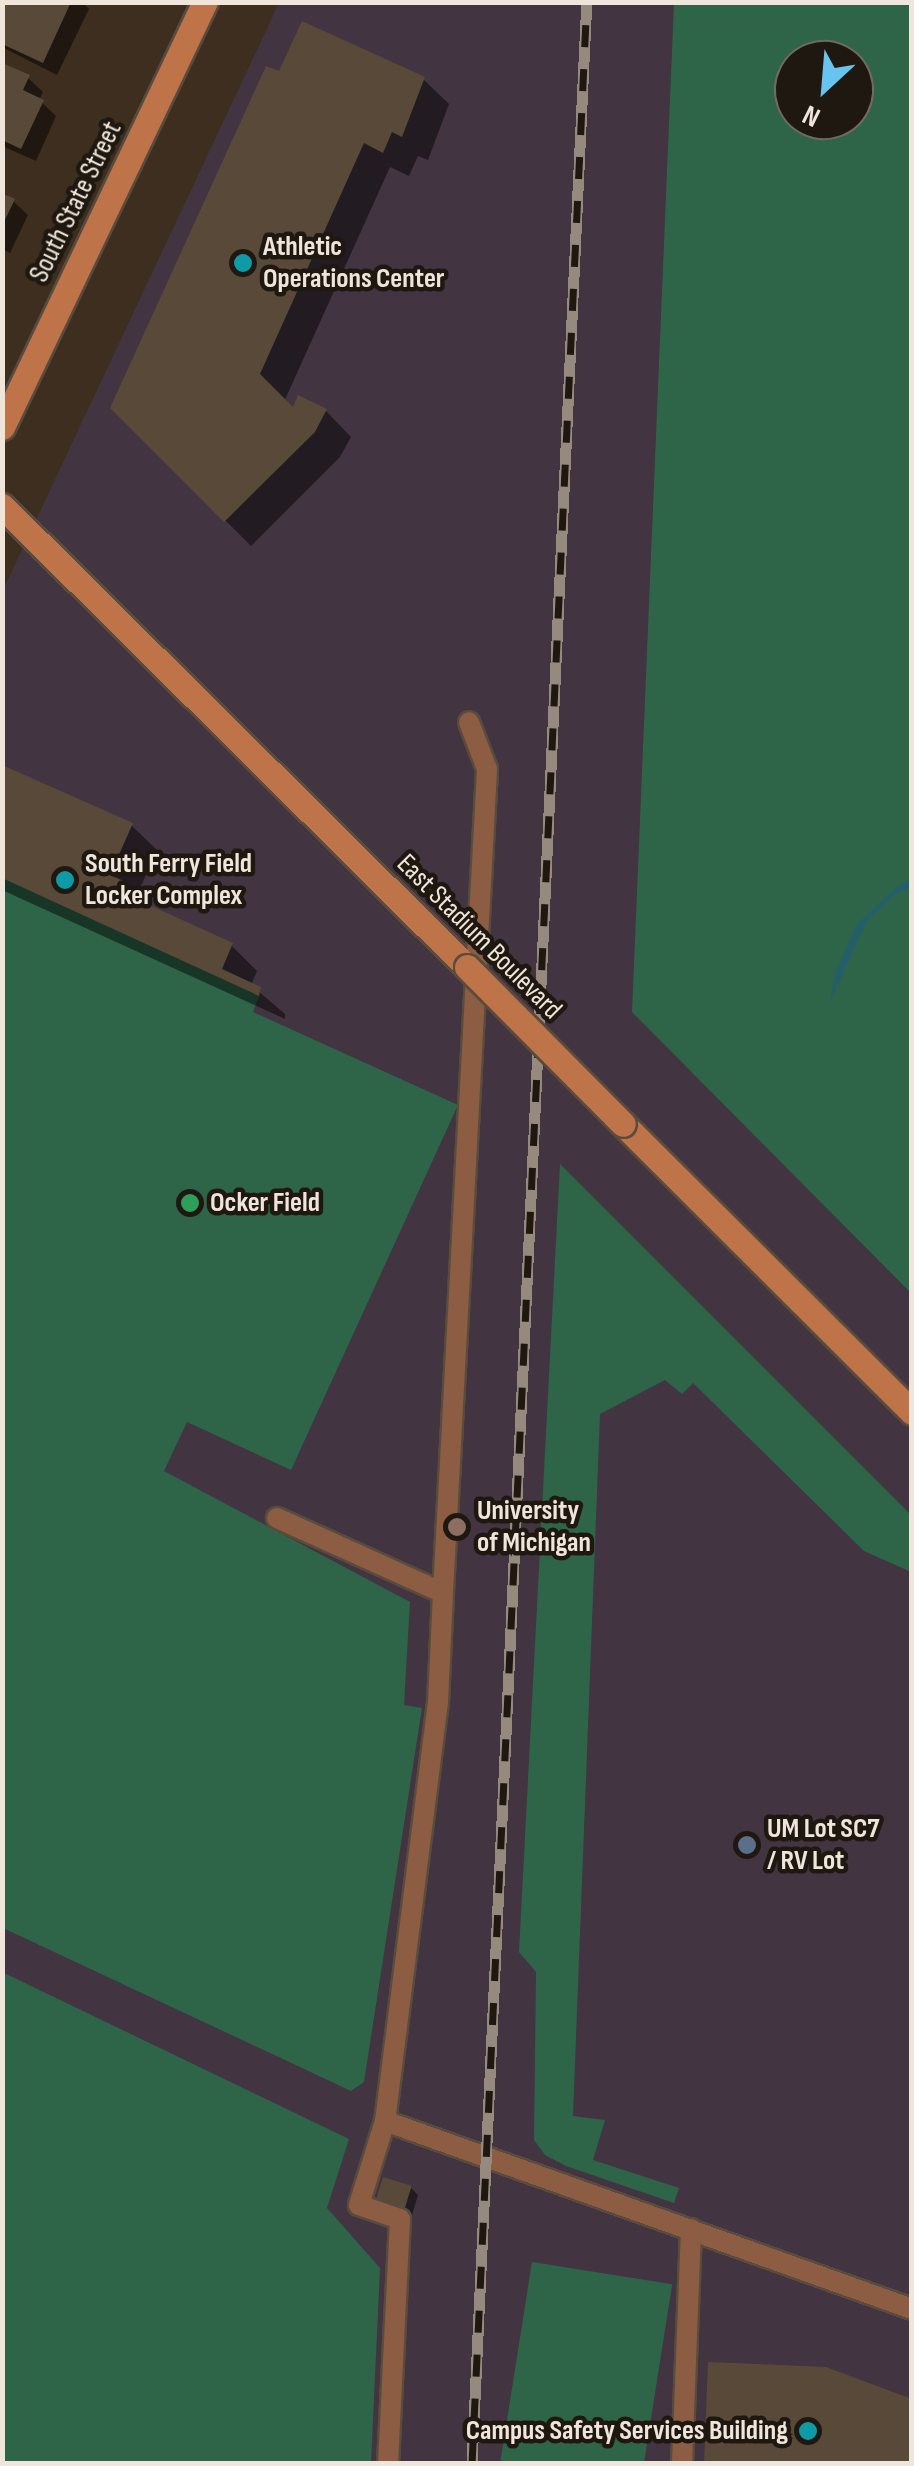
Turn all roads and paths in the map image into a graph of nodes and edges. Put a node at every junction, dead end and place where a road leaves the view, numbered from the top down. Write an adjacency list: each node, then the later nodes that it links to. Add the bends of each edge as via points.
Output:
1 (205, 2): 2 (main road, South State Street)
2 (2, 427)
3 (2, 506): 5 (main road, East Stadium Boulevard, bridge)
4 (469, 722): 7 (lane, via 486,769)
5 (912, 1412)
6 (278, 1518): 7 (lane)
7 (443, 1593): 8 (lane, via 438,1702)
8 (386, 2122): 9 (lane); 11 (lane, via 359,2205 400,2219)
9 (690, 2229): 10 (lane); 12 (lane)
10 (912, 2309)
11 (388, 2464)
12 (682, 2464)

